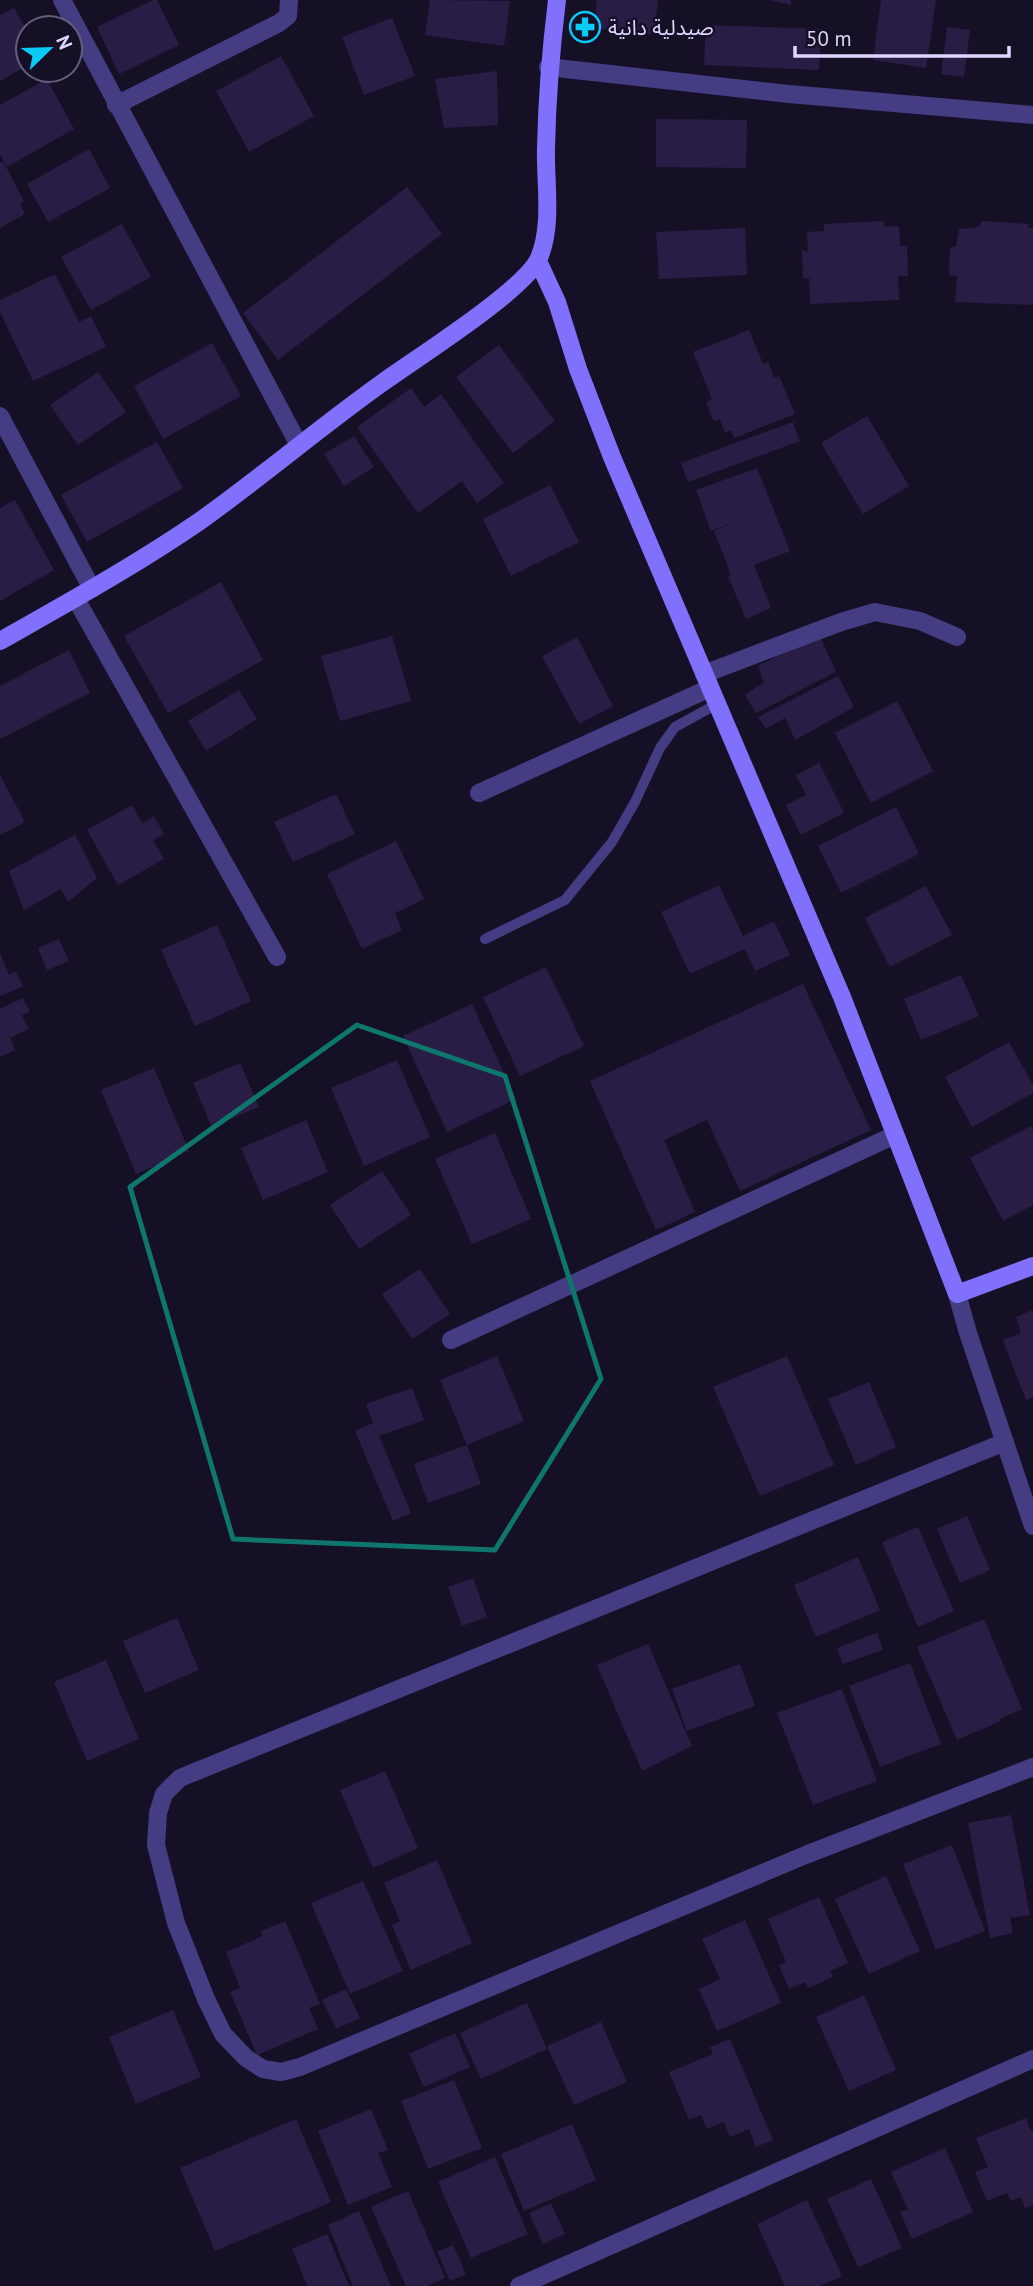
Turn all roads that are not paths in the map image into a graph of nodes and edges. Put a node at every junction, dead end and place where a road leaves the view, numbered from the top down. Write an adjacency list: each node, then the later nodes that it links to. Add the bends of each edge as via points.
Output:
1 (62, 0): 5 (street)
2 (289, 0): 5 (street, via 288,16 279,23)
3 (557, 0): 4 (street)
4 (548, 67): 6 (street); 7 (street, via 546,226)
5 (117, 105): 9 (street)
6 (1033, 115)
7 (538, 261): 9 (street, via 516,286); 14 (street, via 612,457)
8 (0, 416): 10 (street)
9 (299, 445): 10 (street, via 200,521)
10 (92, 589): 11 (street)
11 (76, 598): 13 (street); 17 (street)
12 (957, 637): 14 (street, via 920,621 875,612 841,622)
13 (0, 641)
14 (710, 689): 15 (street); 16 (lane, via 660,748 612,842 565,900); 18 (street, via 842,997)
15 (479, 793)
16 (485, 939)
17 (277, 957)
18 (895, 1135): 20 (street); 21 (street)
19 (1033, 1266): 20 (street)
20 (957, 1294): 22 (street)
21 (452, 1340)
22 (1005, 1442): 23 (street); 24 (street, via 180,1778 164,1794 156,1845 176,1923 223,2034 263,2069 281,2072 808,1854)
23 (1033, 1526)
24 (1033, 1767)
25 (1033, 2059): 26 (street)
26 (519, 2286)

